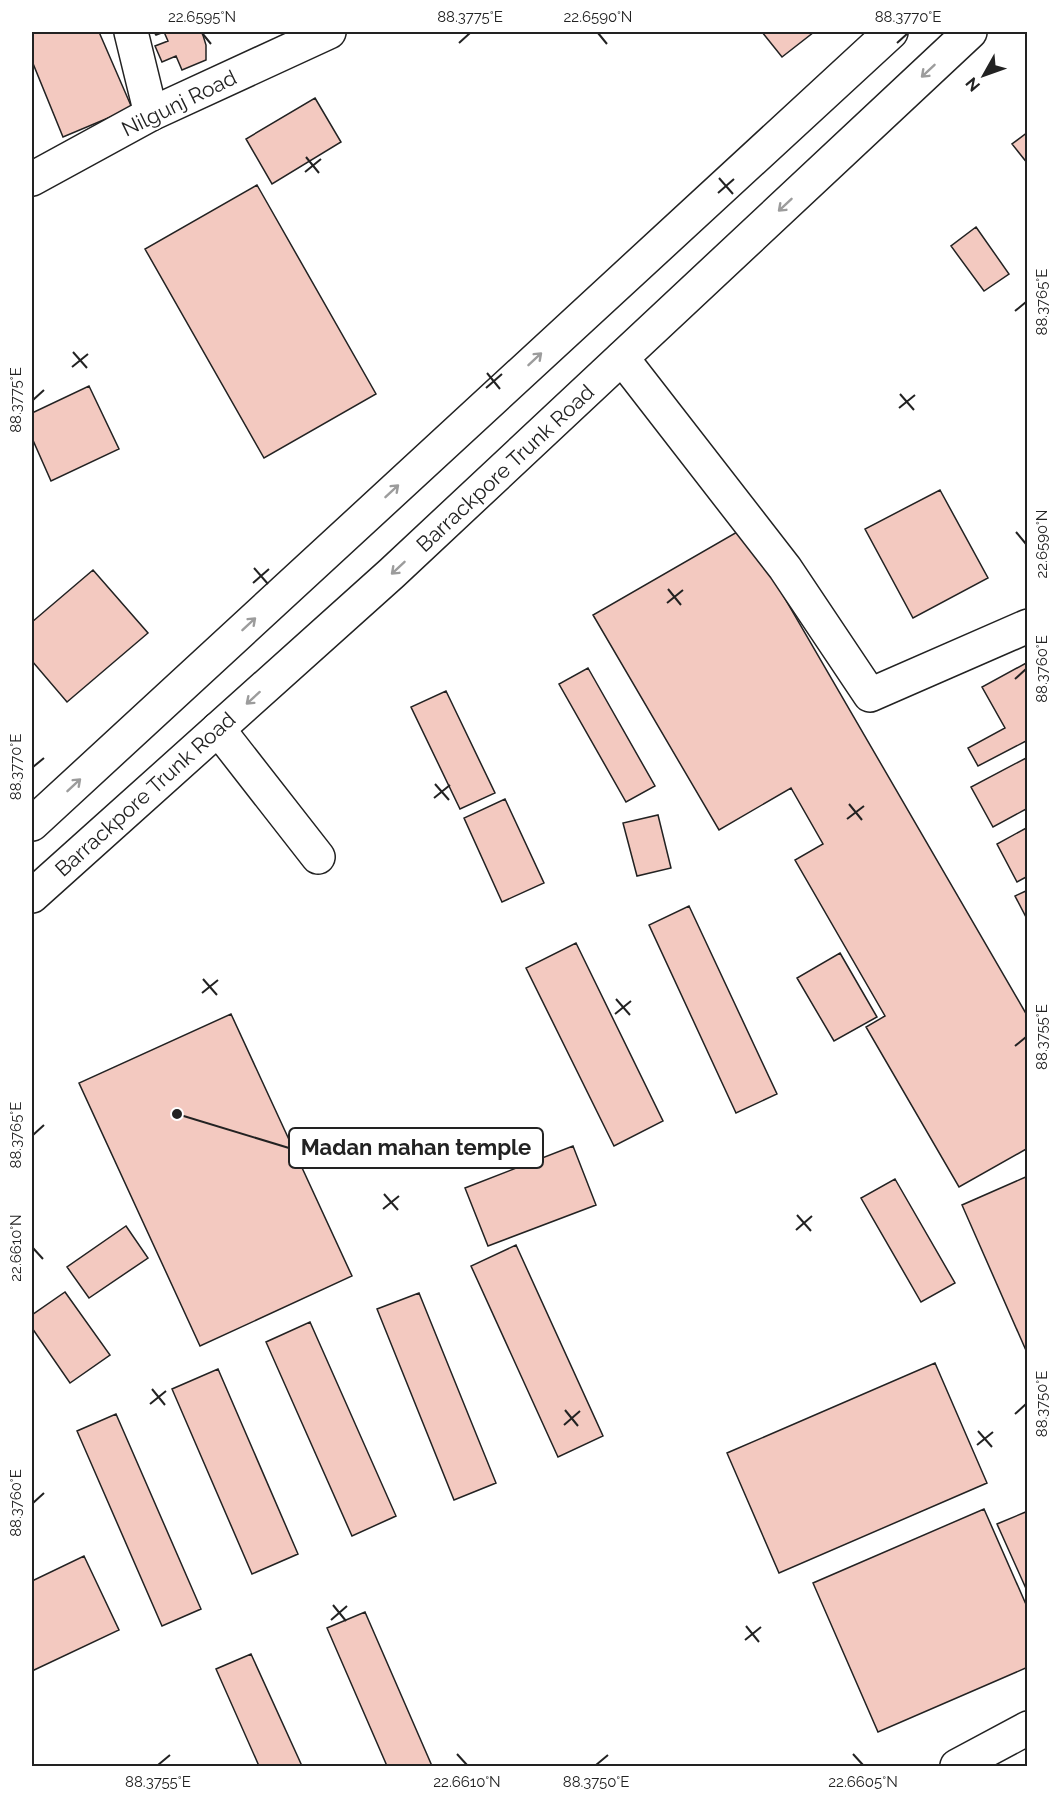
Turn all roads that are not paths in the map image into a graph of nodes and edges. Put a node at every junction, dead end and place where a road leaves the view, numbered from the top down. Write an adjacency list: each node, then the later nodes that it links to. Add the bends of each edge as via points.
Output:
1 (131, 32): 5 (main road)
2 (329, 32): 5 (main road, Nilgunj Road)
3 (891, 32): 10 (main road, one-way to 3)
4 (970, 32): 7 (main road, Barrackpore Trunk Road, one-way to 7)
5 (151, 114): 6 (main road, Nilgunj Road)
6 (32, 179)
7 (622, 358): 8 (main road, via 785,568 870,695); 9 (main road, Barrackpore Trunk Road, one-way to 9)
8 (1028, 626)
9 (218, 729): 11 (main road); 12 (main road, Barrackpore Trunk Road)
10 (32, 824)
11 (318, 856)
12 (32, 896)
13 (1028, 1728): 14 (main road)
14 (957, 1767)

